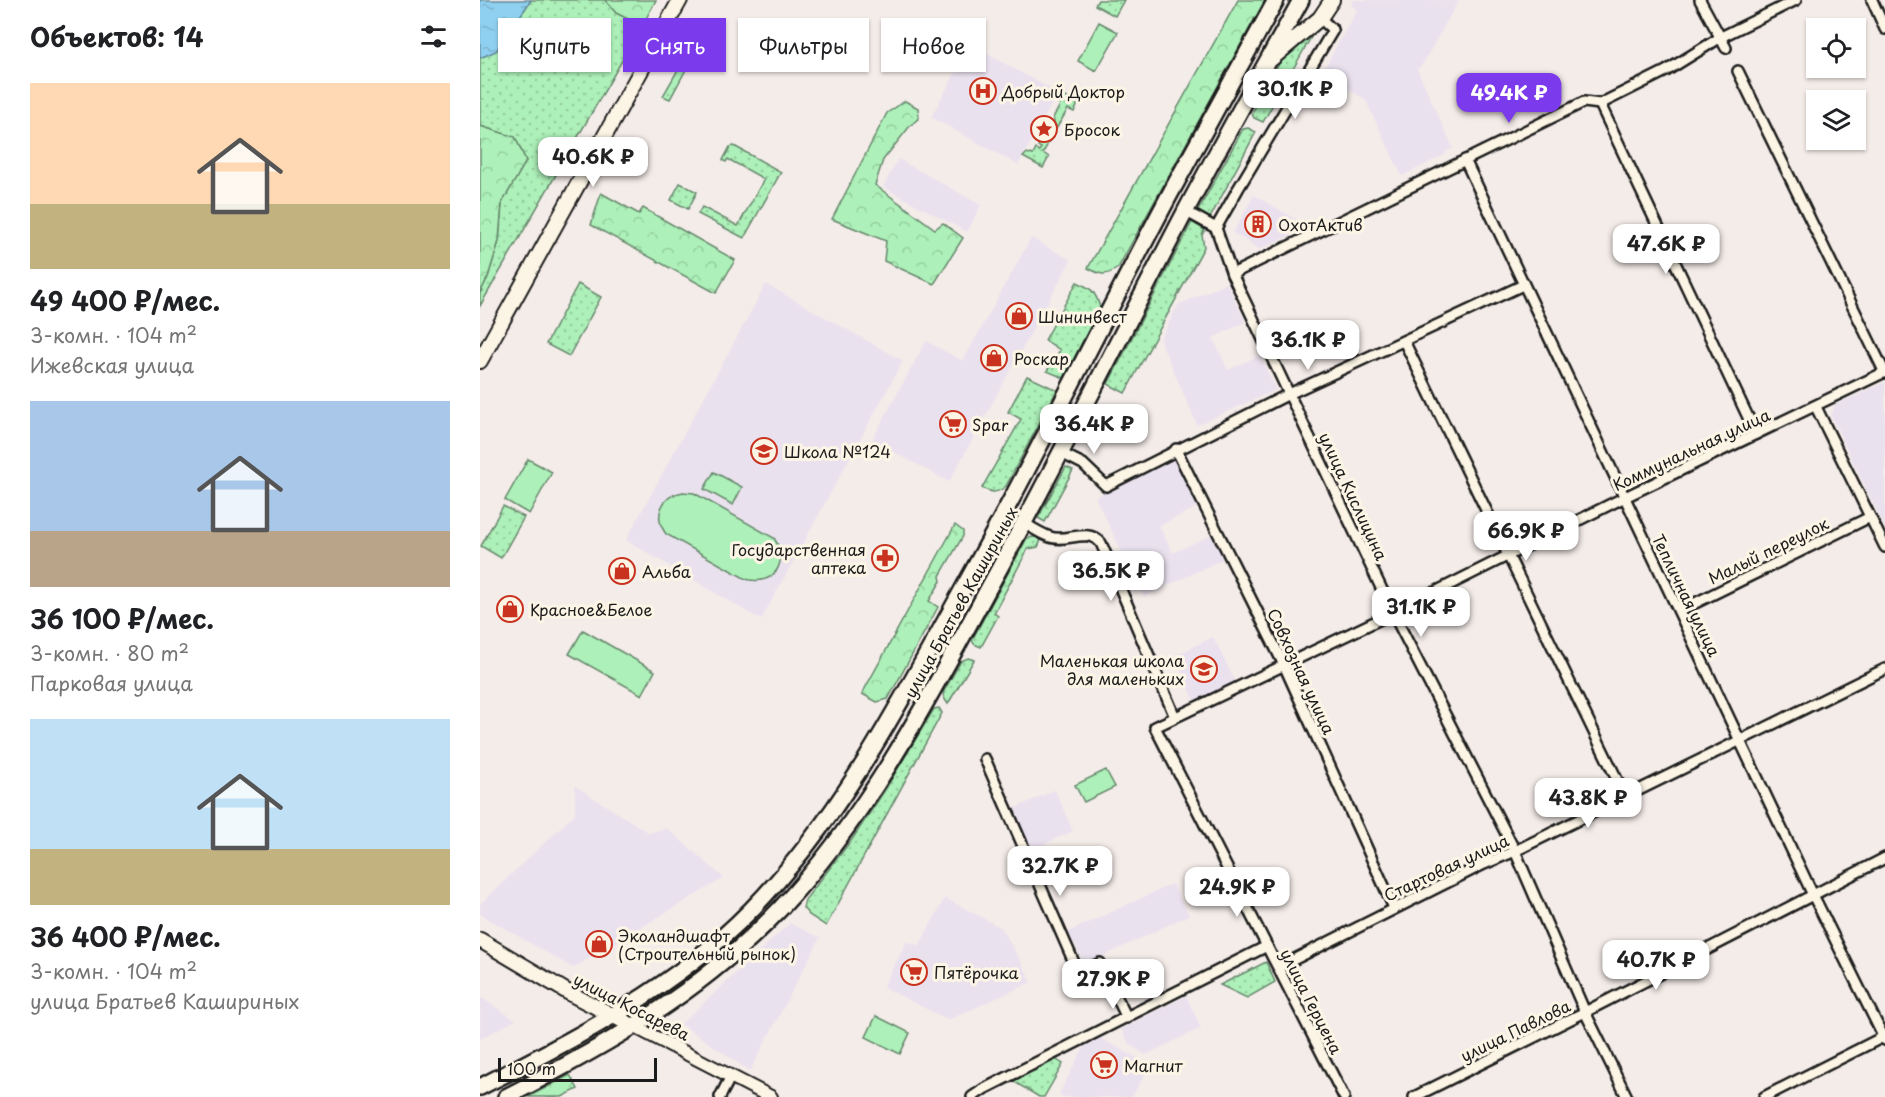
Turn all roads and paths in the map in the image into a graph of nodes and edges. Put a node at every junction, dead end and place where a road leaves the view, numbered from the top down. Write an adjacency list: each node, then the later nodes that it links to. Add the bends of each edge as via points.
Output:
1 (680, 0): 21 (main road)
2 (1276, 0): 50 (main road, улица Братьев Кашириных, via 986,547 892,718 839,800 752,909 676,974)
3 (1301, 0): 12 (main road, улица Братьев Кашириных)
4 (1700, 0): 10 (street)
5 (1796, 0): 10 (street)
6 (1872, 0): 9 (street)
7 (1330, 3): 8 (main road)
8 (1320, 18): 12 (main road); 17 (street, via 1333,30)
9 (1885, 29)
10 (1721, 37): 11 (street); 14 (street, via 1666,71)
11 (1726, 48)
12 (1266, 64): 16 (main road, улица Братьев Кашириных)
13 (1738, 71): 22 (street)
14 (1600, 104): 15 (street, via 1584,102); 25 (street)
15 (1465, 160): 18 (street); 19 (street, Тепличная улица)
16 (1185, 211): 17 (street); 27 (main road, улица Братьев Кашириных)
17 (1216, 228): 18 (street, улица Кислицина)
18 (1232, 274): 23 (street, улица Кислицина)
19 (1523, 285): 20 (street); 28 (street, Тепличная улица)
20 (1404, 340): 23 (street); 32 (street)
21 (480, 361)
22 (1885, 373): 24 (street, Коммунальная улица)
23 (1289, 394): 26 (street); 34 (street, улица Кислицина)
24 (1816, 407): 25 (street, Коммунальная улица); 29 (street)
25 (1756, 434): 28 (street, Коммунальная улица)
26 (1176, 449): 27 (street, via 1106,486 1083,464); 35 (street, Совхозная улица)
27 (1061, 453): 30 (main road, улица Братьев Кашириных)
28 (1623, 498): 32 (street, Коммунальная улица); 33 (street, Тепличная улица)
29 (1870, 517): 31 (street); 33 (street, Малый переулок)
30 (1024, 523): 37 (street, via 1052,538 1088,535 1101,543); 52 (main road, улица Братьев Кашириных, via 911,728 813,872 735,952)
31 (1885, 547)
32 (1509, 556): 34 (street, Коммунальная улица); 41 (street)
33 (1679, 611): 39 (street, Тепличная улица)
34 (1393, 613): 35 (street, Коммунальная улица); 42 (street, улица Кислицина)
35 (1284, 665): 37 (street, Коммунальная улица); 45 (street, Совхозная улица)
36 (1885, 669): 39 (street, Стартовая улица)
37 (1175, 717): 38 (street, Коммунальная улица)
38 (1155, 727): 47 (street, улица Герцена)
39 (1739, 740): 41 (street, Стартовая улица); 44 (street, Тепличная улица)
40 (985, 759): 51 (street, via 1080,974 1100,963)
41 (1625, 796): 42 (street, Стартовая улица)
42 (1515, 851): 45 (street, Стартовая улица); 49 (street, улица Кислицина)
43 (1885, 858): 44 (street, улица Павлова)
44 (1813, 895): 49 (street, улица Павлова); 53 (street, Тепличная улица)
45 (1394, 908): 48 (street, Стартовая улица)
46 (480, 940): 50 (main road, улица Косарева)
47 (1267, 946): 48 (street, улица Герцена); 51 (street)
48 (1279, 967): 60 (street, улица Герцена)
49 (1585, 1012): 61 (street, улица Павлова); 62 (street, улица Кислицина)
50 (613, 1016): 52 (main road, улица Косарева); 55 (main road, улица Братьев Кашириных)
51 (1127, 1018): 59 (street)
52 (635, 1027): 54 (street, улица Косарева); 56 (main road, улица Братьев Кашириных)
53 (1884, 1038): 63 (street)
54 (731, 1076): 57 (street); 58 (street, улица Косарева)
55 (480, 1088)
56 (506, 1097)
57 (720, 1097)
58 (771, 1097)
59 (972, 1097)
60 (1344, 1097)
61 (1414, 1097)
62 (1627, 1097)
63 (1764, 1097)

